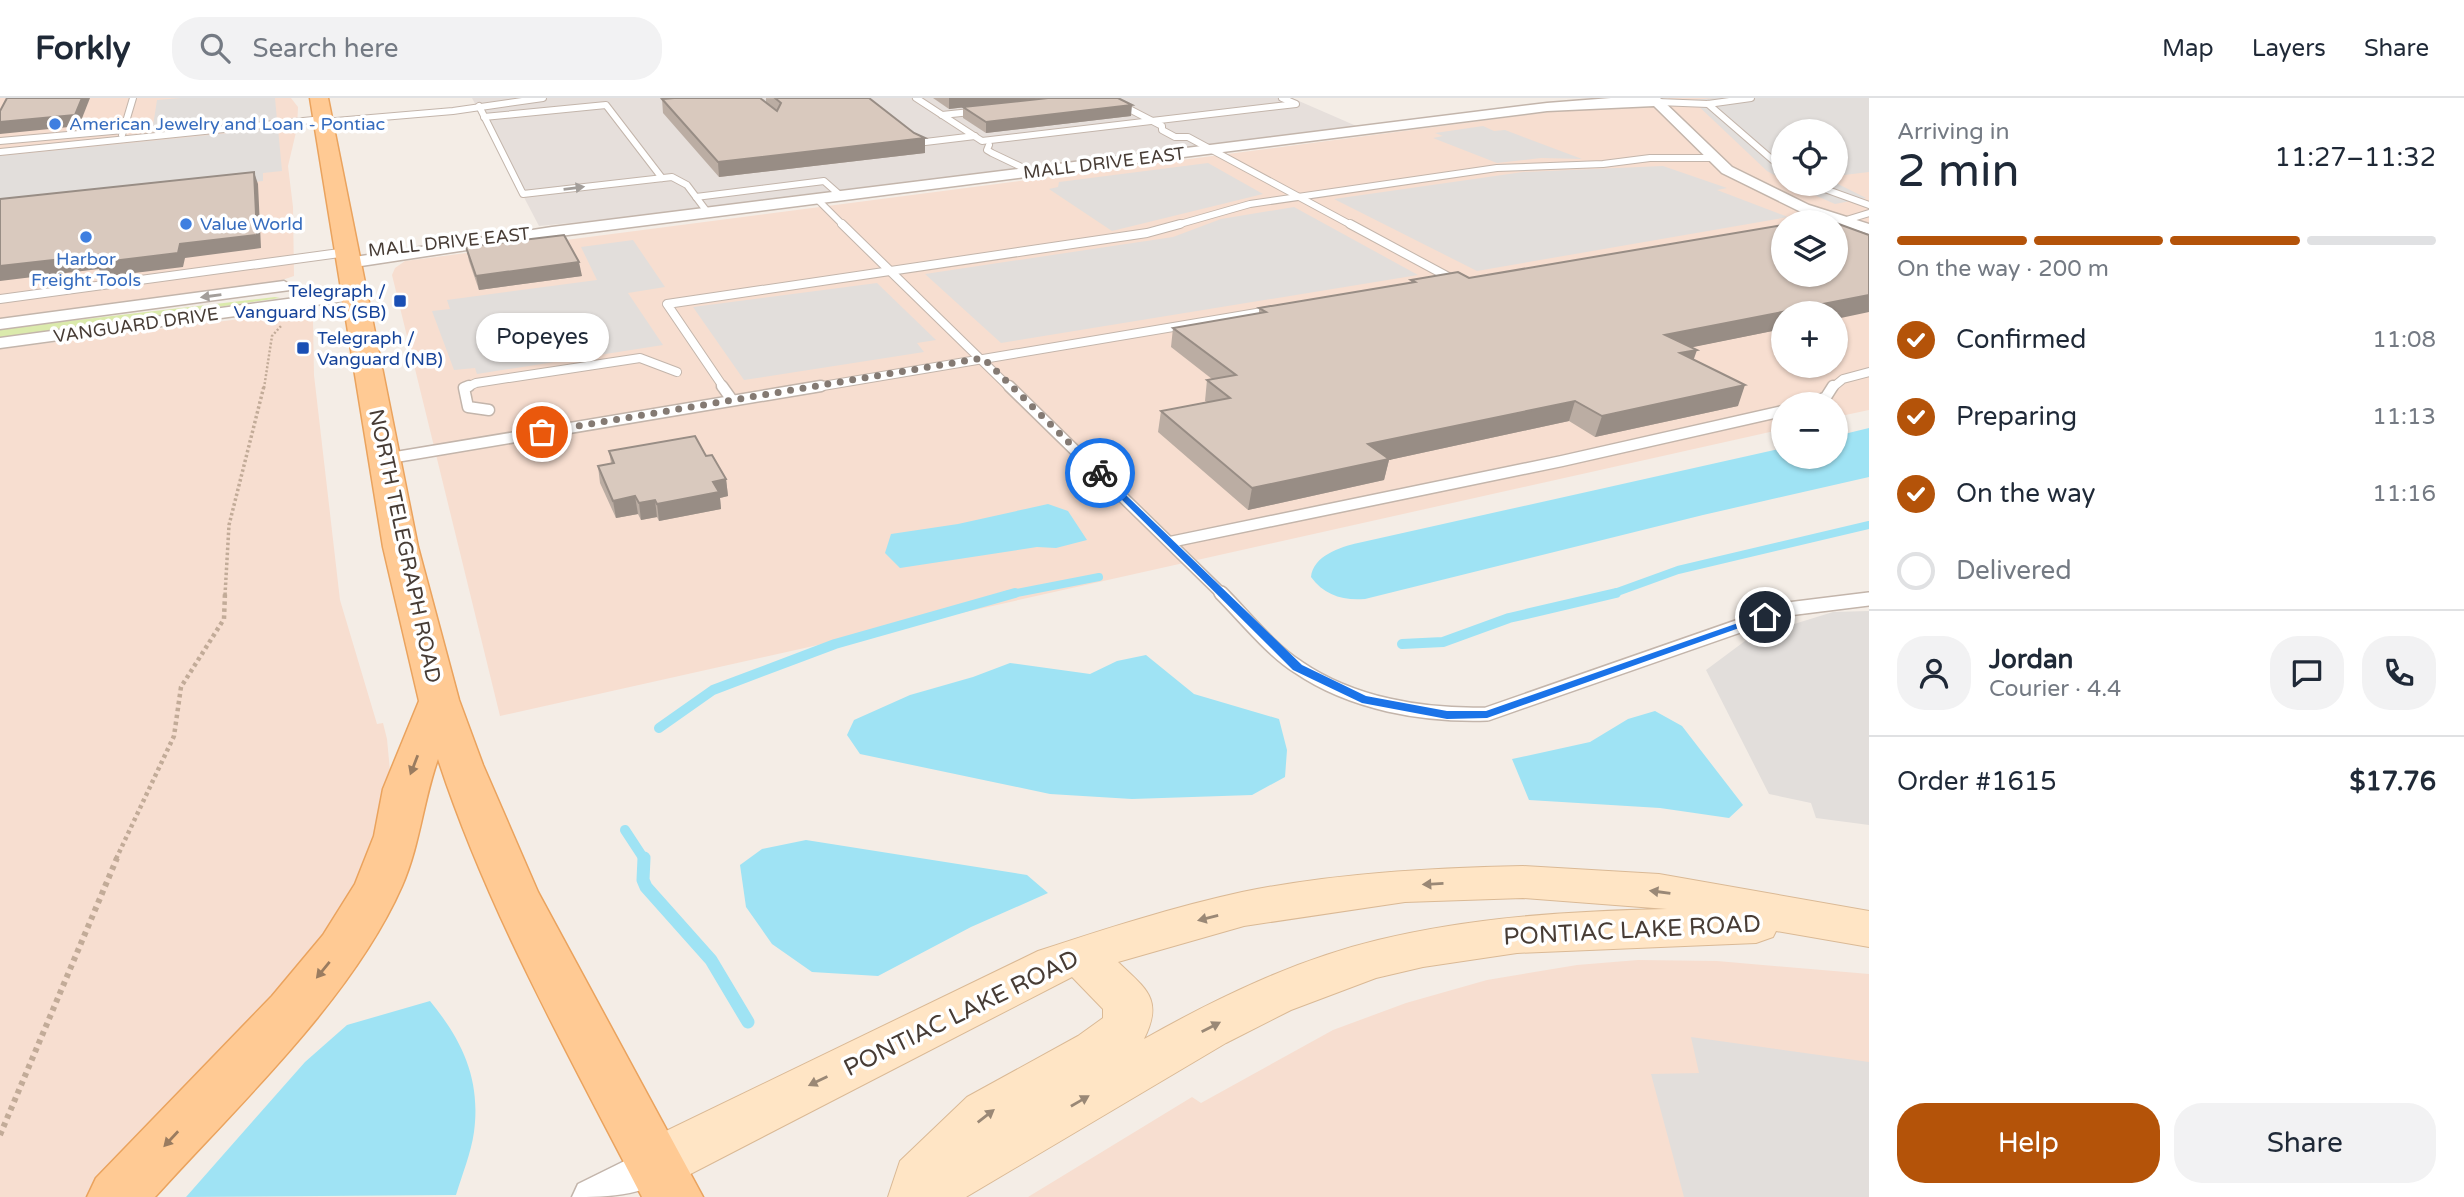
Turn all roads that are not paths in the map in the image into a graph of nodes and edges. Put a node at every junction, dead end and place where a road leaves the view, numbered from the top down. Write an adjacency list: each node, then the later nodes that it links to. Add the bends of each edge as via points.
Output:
1 (133, 98): 18 (lane)
2 (319, 98): 16 (main road, NORTH TELEGRAPH ROAD)
3 (543, 98): 10 (lane)
4 (916, 98): 13 (lane)
5 (1108, 98): 17 (lane)
6 (1282, 98): 17 (lane, via 1296,104)
7 (1751, 98): 9 (lane)
8 (1655, 100): 9 (lane); 25 (street, MALL DRIVE EAST, via 1586,103); 27 (street)
9 (1708, 104): 28 (lane)
10 (479, 106): 11 (lane); 15 (lane)
11 (468, 107): 14 (lane)
12 (984, 110): 13 (lane)
13 (942, 115): 19 (lane)
14 (369, 117): 16 (lane)
15 (484, 117): 30 (lane, via 606,105); 30 (lane, one-way to 30, via 523,194)
16 (324, 120): 20 (lane); 44 (main road, NORTH TELEGRAPH ROAD)
17 (1153, 121): 23 (lane); 25 (lane, via 1175,137 1188,138)
18 (124, 130): 20 (lane); 21 (lane)
19 (975, 136): 22 (lane); 23 (lane)
20 (121, 139): 26 (lane)
21 (0, 141)
22 (917, 143)
23 (986, 143): 24 (lane); 29 (lane, via 987,150 997,157 1014,157)
24 (1004, 146)
25 (1207, 150): 29 (street, MALL DRIVE EAST); 34 (lane)
26 (0, 152)
27 (1713, 158): 34 (lane, via 1509,167); 37 (street, via 1727,170)
28 (1771, 159)
29 (1032, 172): 31 (street, MALL DRIVE EAST)
30 (662, 178): 33 (lane, via 682,180)
31 (841, 196): 33 (lane, via 824,181); 35 (street, MALL DRIVE EAST)
32 (1844, 196): 36 (lane)
33 (696, 197): 38 (lane)
34 (1295, 197): 43 (lane, via 1250,204 1147,233); 45 (lane)
35 (817, 199): 38 (street, MALL DRIVE EAST); 43 (lane)
36 (1869, 205)
37 (1808, 210)
38 (708, 213): 44 (street, MALL DRIVE EAST, via 551,232)
39 (1869, 213): 40 (lane)
40 (1848, 218)
41 (1848, 224): 42 (street)
42 (1869, 229)
43 (891, 270): 54 (lane); 58 (lane, via 667,304)
44 (350, 272): 46 (street); 50 (lane); 53 (street, VANGUARD DRIVE); 61 (main road, NORTH TELEGRAPH ROAD)
45 (1454, 280): 47 (lane); 48 (lane)
46 (326, 281)
47 (1467, 281)
48 (1440, 282)
49 (300, 284): 52 (street, VANGUARD DRIVE, one-way to 52)
50 (0, 299)
51 (1279, 309): 54 (lane)
52 (0, 324)
53 (0, 343)
54 (983, 358): 58 (lane); 62 (lane)
55 (677, 372): 59 (lane, via 640,358 464,388 468,407)
56 (1869, 372): 57 (lane, via 1841,379)
57 (1828, 392)
58 (732, 400): 61 (lane)
59 (489, 410)
60 (1771, 414): 62 (lane)
61 (384, 459): 64 (main road, NORTH TELEGRAPH ROAD, via 415,612)
62 (1170, 542): 63 (lane, via 1297,667 1362,699 1447,715 1487,715 1788,609)
63 (1869, 599)
64 (439, 702): 67 (main road, NORTH TELEGRAPH ROAD, via 486,822 550,962); 68 (main road, one-way to 68, via 405,789 397,836 378,887 341,949 291,1011)
65 (1846, 926): 66 (main road, PONTIAC LAKE ROAD, one-way to 66, via 1659,891 1478,881 1361,890 1244,909); 71 (main road, PONTIAC LAKE ROAD, one-way to 65, via 1201,1032 1294,987 1373,960 1495,936 1578,928)
66 (1080, 955): 67 (main road, PONTIAC LAKE ROAD, one-way to 67, via 1055,964); 70 (main road, one-way to 66, via 986,1113 1121,1033 1129,1017 1127,1002)
67 (664, 1181): 69 (street)
68 (117, 1197)
69 (592, 1197)
70 (901, 1197)
71 (916, 1197)

